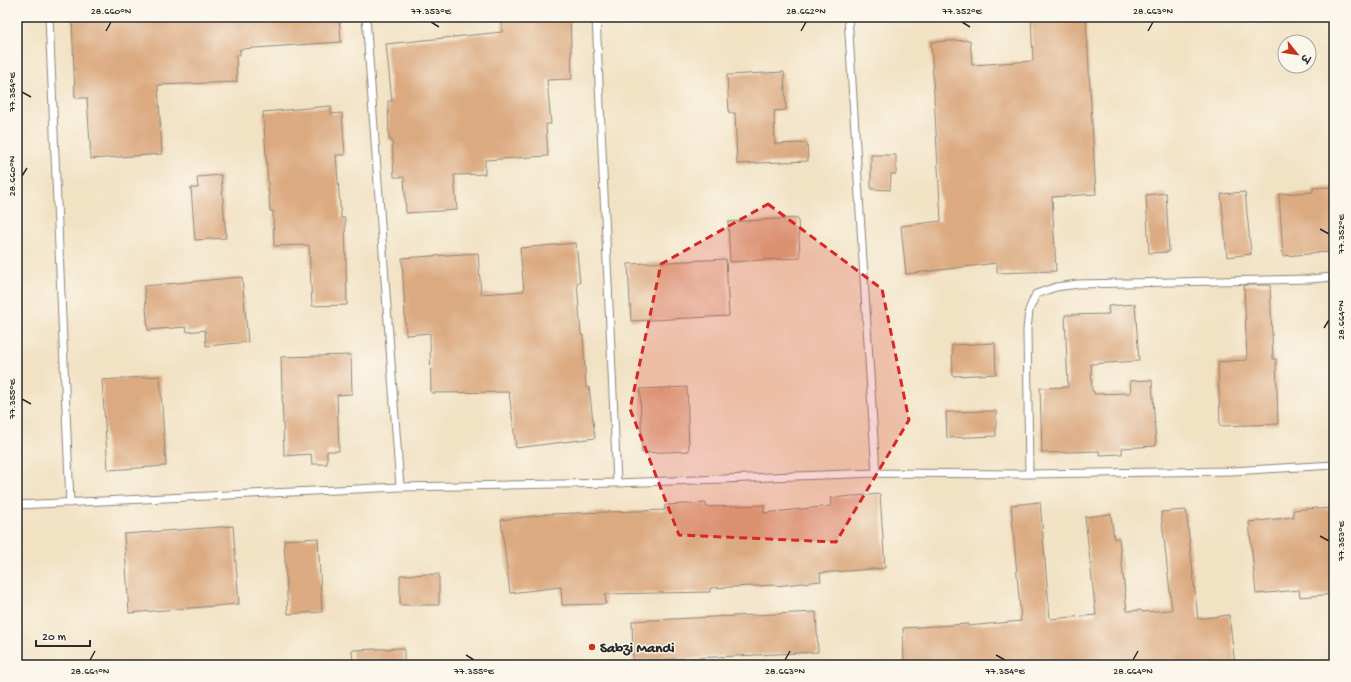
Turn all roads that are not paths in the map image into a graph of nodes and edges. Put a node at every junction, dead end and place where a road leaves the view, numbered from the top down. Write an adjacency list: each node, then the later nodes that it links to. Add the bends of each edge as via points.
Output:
1 (49, 17): 11 (lane)
2 (366, 17): 10 (lane)
3 (596, 17): 9 (lane)
4 (848, 17): 7 (lane)
5 (1334, 277): 8 (lane, via 1078,284 1056,287 1036,294 1029,310 1027,330)
6 (1334, 465): 8 (lane, via 1232,471)
7 (876, 473): 8 (lane); 9 (lane)
8 (1029, 474)
9 (617, 483): 10 (lane)
10 (400, 487): 11 (lane)
11 (70, 503): 12 (lane)
12 (17, 505)

